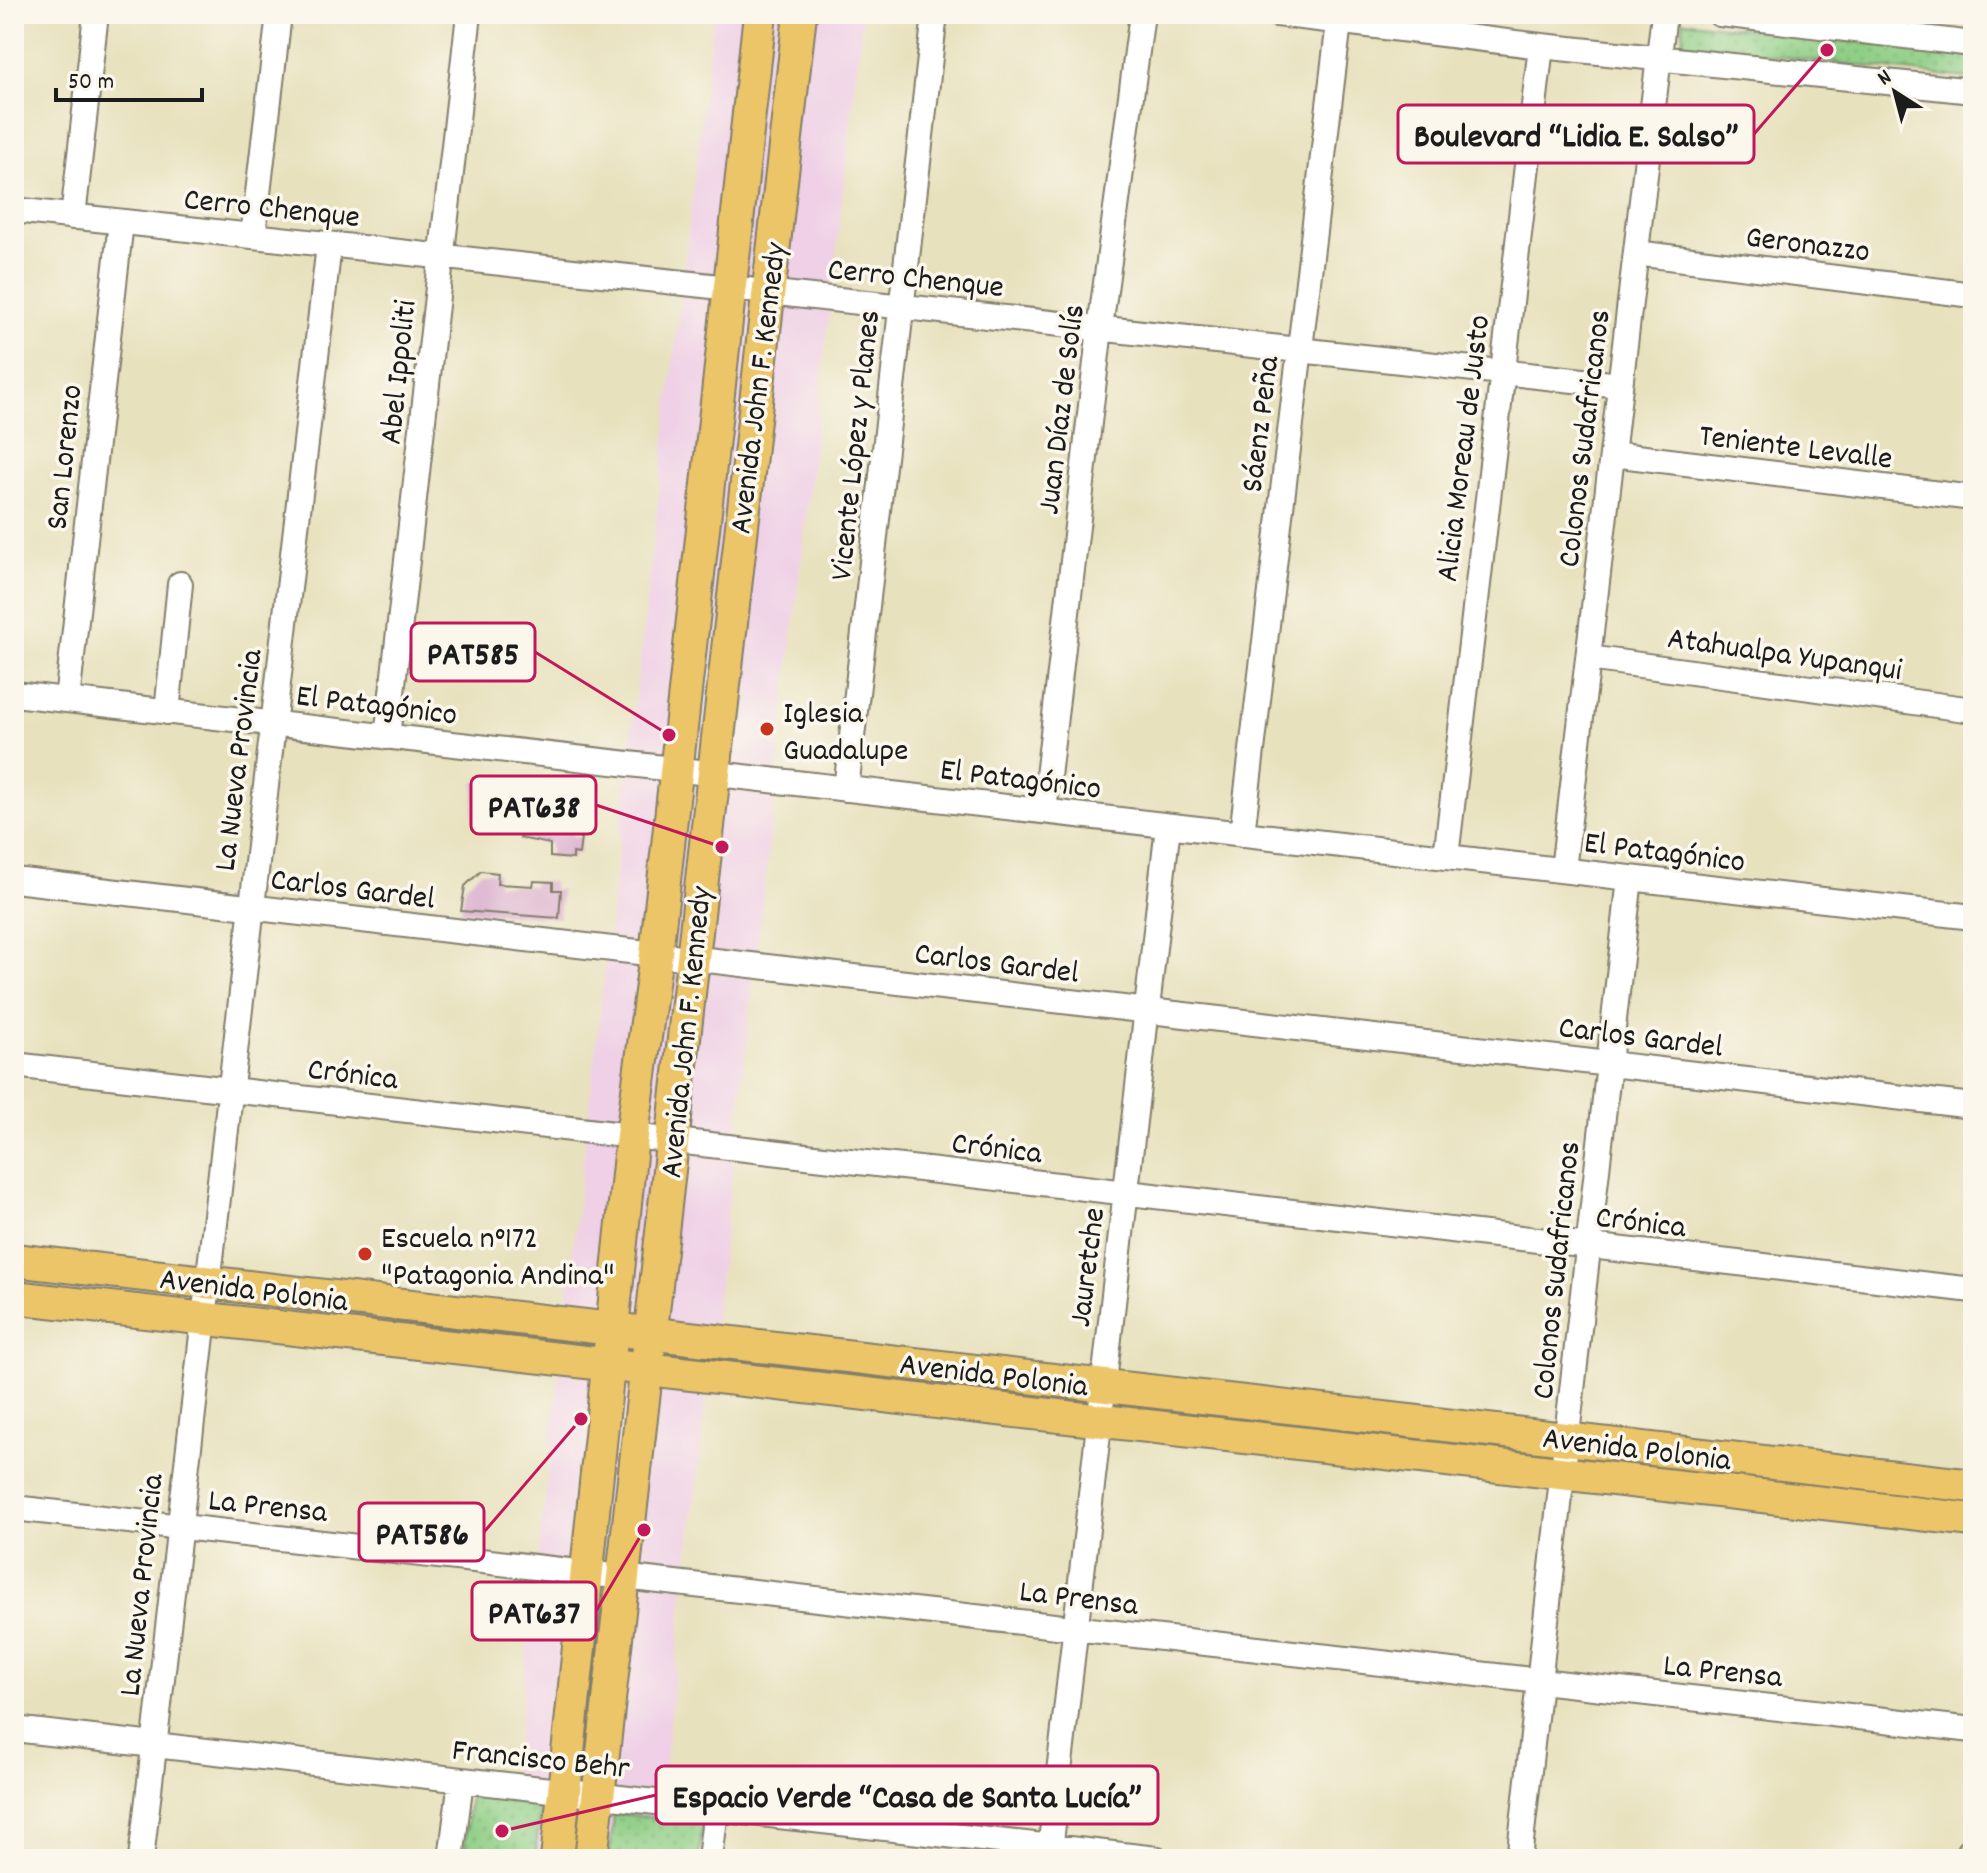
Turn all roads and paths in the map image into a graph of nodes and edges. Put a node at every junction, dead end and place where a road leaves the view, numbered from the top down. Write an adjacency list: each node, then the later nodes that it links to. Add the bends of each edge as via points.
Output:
1 (96, 14): 17 (street)
2 (279, 14): 19 (street)
3 (469, 14): 22 (street, Abel Ippoliti)
4 (760, 14): 23 (main road, Avenida John F. Kennedy)
5 (800, 14): 24 (main road, Avenida John F. Kennedy)
6 (935, 14): 26 (street, Vicente López y Planes)
7 (1142, 14): 27 (street, Juan Díaz de Solís)
8 (1277, 14): 11 (street)
9 (1664, 14): 14 (street, Colonos Sudafricanos)
10 (1720, 14): 12 (street)
11 (1339, 22): 13 (street); 28 (street, Sáenz Peña)
12 (1973, 44)
13 (1541, 46): 14 (street); 29 (street, Alicia Moreau de Justo)
14 (1662, 58): 15 (street); 21 (street, Colonos Sudafricanos)
15 (1973, 91)
16 (14, 210): 17 (street, Cerro Chenque)
17 (73, 217): 18 (street, Cerro Chenque)
18 (121, 222): 19 (street, Cerro Chenque); 36 (street, San Lorenzo)
19 (253, 236): 20 (street, Cerro Chenque)
20 (329, 245): 22 (street, Cerro Chenque); 39 (street, La Nueva Provincia)
21 (1636, 253): 25 (street, Geronazzo); 30 (street, Colonos Sudafricanos)
22 (442, 257): 23 (street, Cerro Chenque); 40 (street, Abel Ippoliti)
23 (731, 288): 24 (street, Cerro Chenque); 41 (main road, Avenida John F. Kennedy)
24 (767, 292): 26 (street, Cerro Chenque); 42 (main road, Avenida John F. Kennedy)
25 (1973, 295)
26 (900, 307): 27 (street, Cerro Chenque); 43 (street, Vicente López y Planes)
27 (1100, 328): 28 (street, Cerro Chenque); 44 (street, Juan Díaz de Solís)
28 (1299, 350): 29 (street, Cerro Chenque); 46 (street, Sáenz Peña)
29 (1502, 372): 30 (street, Cerro Chenque); 47 (street, Alicia Moreau de Justo)
30 (1620, 385): 31 (street, Colonos Sudafricanos)
31 (1612, 454): 32 (street, Teniente Levalle); 34 (street, Colonos Sudafricanos)
32 (1973, 498)
33 (180, 584): 38 (street)
34 (1588, 658): 37 (street, Atahualpa Yupanqui); 48 (street, Colonos Sudafricanos)
35 (14, 694): 36 (street, El Patagónico)
36 (67, 700): 38 (street, El Patagónico)
37 (1973, 710)
38 (167, 712): 39 (street, El Patagónico)
39 (272, 724): 40 (street, El Patagónico); 51 (street, La Nueva Provincia)
40 (387, 737): 41 (street, El Patagónico)
41 (676, 770): 42 (street, El Patagónico); 53 (main road, Avenida John F. Kennedy)
42 (712, 774): 43 (street, El Patagónico); 54 (main road, Avenida John F. Kennedy)
43 (846, 789): 44 (street, El Patagónico)
44 (1044, 811): 45 (street, El Patagónico)
45 (1168, 826): 46 (street, El Patagónico); 55 (street, Jauretche)
46 (1242, 834): 47 (street, El Patagónico)
47 (1446, 857): 48 (street, El Patagónico)
48 (1563, 870): 49 (street, El Patagónico)
49 (1630, 878): 52 (street, El Patagónico); 56 (street, Colonos Sudafricanos)
50 (14, 880): 51 (street, Carlos Gardel)
51 (251, 908): 53 (street, Carlos Gardel); 58 (street, La Nueva Provincia)
52 (1973, 917)
53 (656, 954): 54 (street, Carlos Gardel); 60 (main road, Avenida John F. Kennedy)
54 (691, 958): 55 (street, Carlos Gardel); 61 (main road, Avenida John F. Kennedy)
55 (1147, 1011): 56 (street, Carlos Gardel); 62 (street, Jauretche)
56 (1609, 1064): 59 (street, Carlos Gardel); 63 (street, Colonos Sudafricanos)
57 (14, 1065): 58 (street, Crónica)
58 (229, 1090): 60 (street, Crónica); 65 (street, La Nueva Provincia)
59 (1973, 1106)
60 (632, 1136): 61 (street, Crónica); 69 (main road, Avenida John F. Kennedy)
61 (673, 1141): 62 (street, Crónica); 70 (main road, Avenida John F. Kennedy)
62 (1126, 1192): 63 (street, Crónica); 73 (street, Jauretche)
63 (1589, 1246): 66 (street, Crónica); 75 (street, Colonos Sudafricanos)
64 (14, 1260): 65 (main road, Avenida Polonia)
65 (206, 1283): 68 (street, La Nueva Provincia); 69 (main road, Avenida Polonia)
66 (1973, 1290)
67 (14, 1297): 68 (main road, Avenida Polonia)
68 (202, 1319): 71 (main road, Avenida Polonia); 80 (street, La Nueva Provincia)
69 (612, 1329): 70 (main road, Avenida Polonia); 71 (main road, Avenida John F. Kennedy)
70 (648, 1333): 72 (main road, Avenida John F. Kennedy); 73 (main road, Avenida Polonia)
71 (607, 1366): 72 (main road, Avenida Polonia); 81 (main road, Avenida John F. Kennedy)
72 (645, 1370): 74 (main road, Avenida Polonia); 82 (main road, Avenida John F. Kennedy)
73 (1103, 1385): 74 (street, Jauretche); 75 (main road, Avenida Polonia)
74 (1099, 1421): 76 (main road, Avenida Polonia); 83 (street, Jauretche)
75 (1566, 1439): 76 (street, Colonos Sudafricanos); 77 (main road, Avenida Polonia)
76 (1562, 1473): 79 (main road, Avenida Polonia); 84 (street, Colonos Sudafricanos)
77 (1973, 1486)
78 (14, 1508): 80 (street, La Prensa)
79 (1973, 1520)
80 (177, 1526): 81 (street, La Prensa); 87 (street, La Nueva Provincia)
81 (585, 1572): 82 (street, La Prensa); 89 (main road, Avenida John F. Kennedy)
82 (625, 1577): 83 (street, La Prensa); 90 (main road, Avenida John F. Kennedy)
83 (1076, 1628): 84 (street, La Prensa); 92 (street, Jauretche)
84 (1539, 1680): 86 (street, La Prensa); 99 (street, Colonos Sudafricanos)
85 (14, 1729): 87 (street, Francisco Behr)
86 (1973, 1730)
87 (154, 1745): 88 (street, Francisco Behr); 93 (street, La Nueva Provincia)
88 (461, 1780): 89 (street, Francisco Behr); 94 (street)
89 (564, 1792): 90 (street, Francisco Behr); 95 (main road, Avenida John F. Kennedy)
90 (598, 1795): 91 (street, Francisco Behr); 96 (main road, Avenida John F. Kennedy)
91 (716, 1809): 92 (street, Francisco Behr); 97 (street)
92 (1049, 1853): 98 (street, Francisco Behr)
93 (141, 1859)
94 (451, 1859)
95 (557, 1859)
96 (591, 1859)
97 (710, 1859)
98 (1157, 1859)
99 (1519, 1859)

